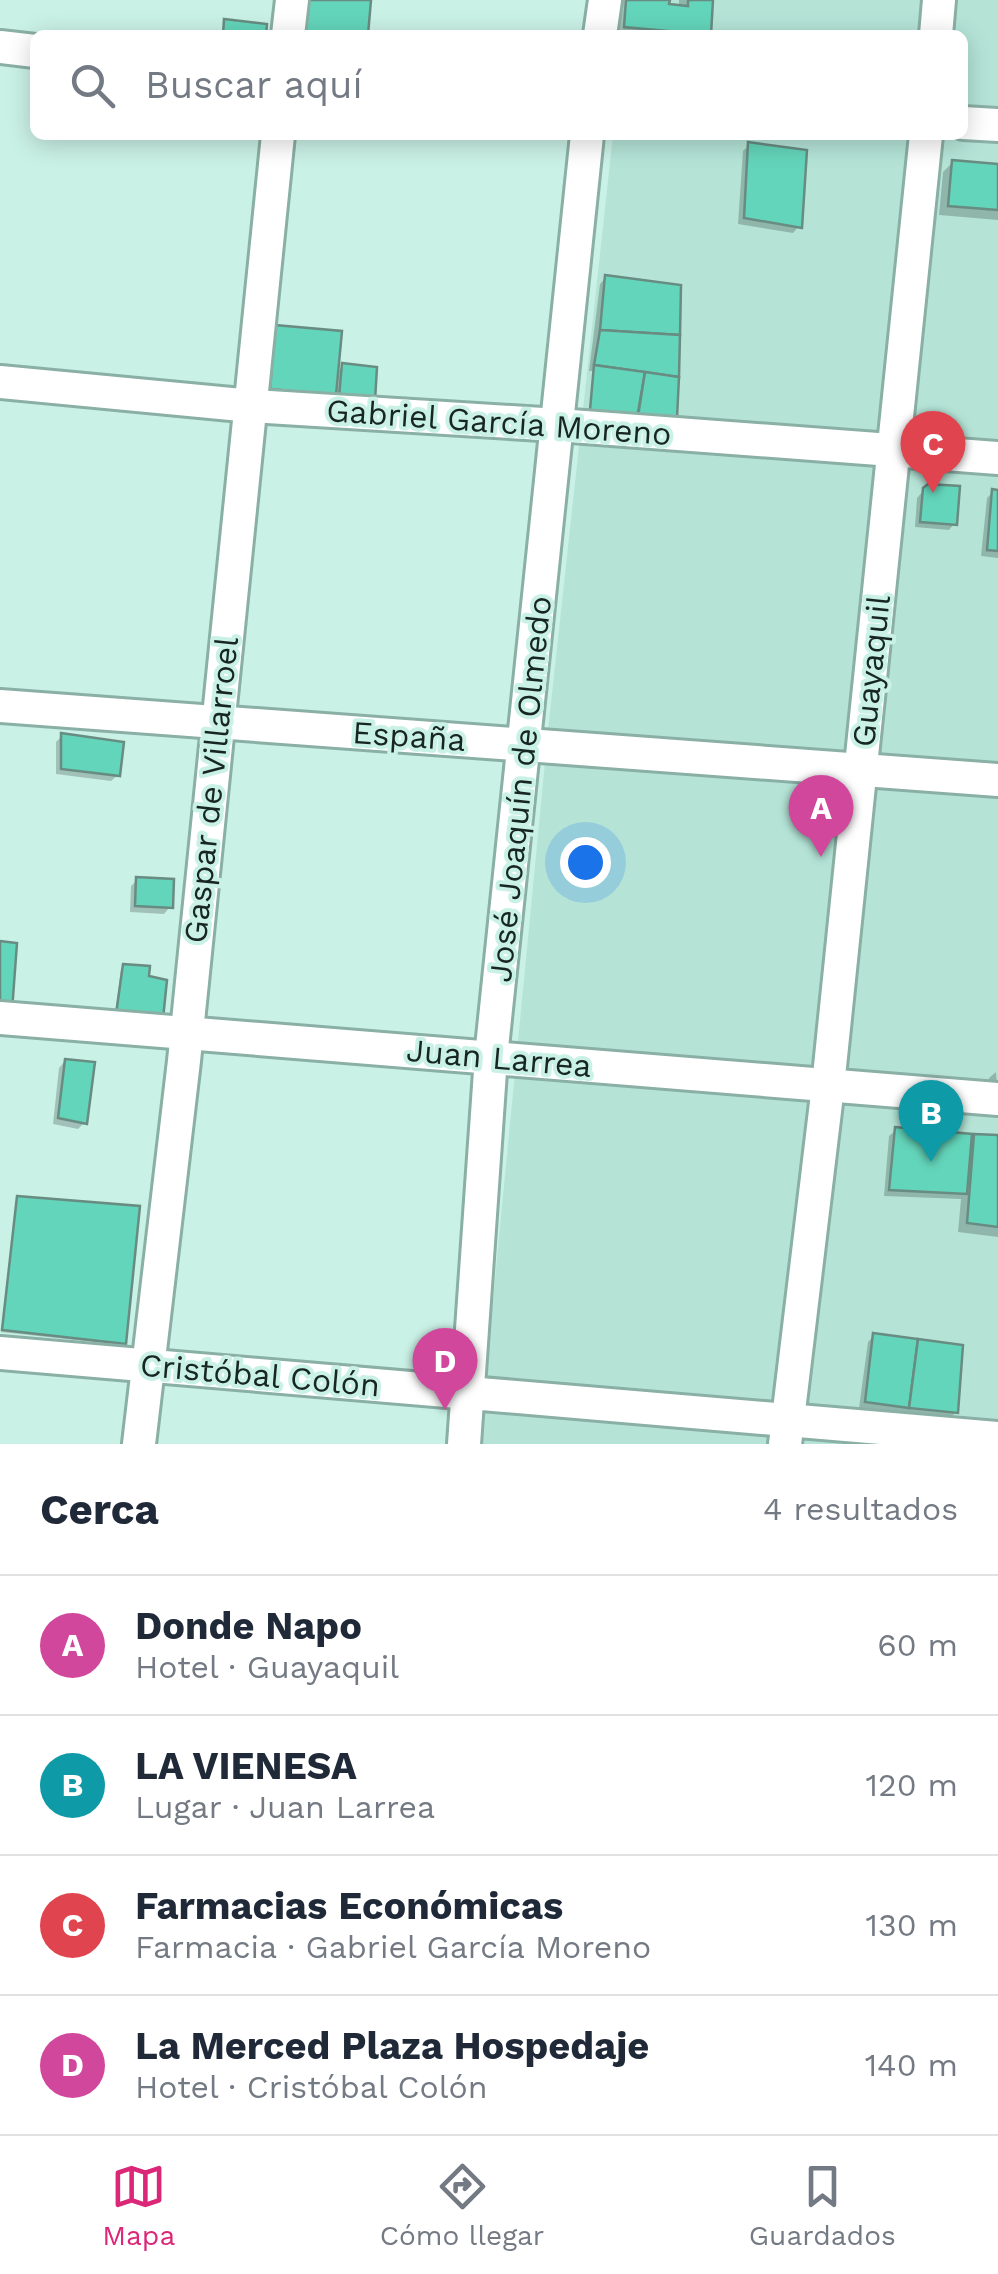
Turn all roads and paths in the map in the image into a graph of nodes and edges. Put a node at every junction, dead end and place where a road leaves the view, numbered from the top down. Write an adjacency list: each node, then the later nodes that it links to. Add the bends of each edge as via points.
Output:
1 (292, 0): 4 (street)
2 (605, 0): 5 (street)
3 (940, 0): 6 (street)
4 (289, 30)
5 (601, 30)
6 (937, 30)
7 (0, 48): 8 (street)
8 (30, 50)
9 (968, 123): 10 (street)
10 (998, 126)
11 (278, 140): 15 (street, Gaspar de Villarroel)
12 (586, 140): 16 (street, José Joaquín de Olmedo)
13 (926, 140): 17 (street, Guayaquil)
14 (0, 382): 15 (street, Gabriel García Moreno)
15 (252, 406): 16 (street, Gabriel García Moreno); 20 (street, Gaspar de Villarroel)
16 (558, 424): 17 (street, Gabriel García Moreno); 21 (street, José Joaquín de Olmedo)
17 (895, 448): 18 (street, Gabriel García Moreno); 22 (street, Guayaquil)
18 (998, 458)
19 (0, 706): 20 (street, España)
20 (218, 722): 21 (street, España); 25 (street, Gaspar de Villarroel)
21 (524, 744): 22 (street, España); 26 (street, José Joaquín de Olmedo)
22 (861, 770): 23 (street, España); 27 (street, Guayaquil)
23 (998, 780)
24 (0, 1018): 25 (street, Juan Larrea)
25 (186, 1033): 26 (street, Juan Larrea); 30 (street, Gaspar de Villarroel)
26 (492, 1057): 27 (street, Juan Larrea); 31 (street, José Joaquín de Olmedo)
27 (828, 1086): 28 (street, Juan Larrea); 32 (street, Guayaquil)
28 (998, 1099)
29 (0, 1353): 30 (street, Cristóbal Colón)
30 (148, 1366): 31 (street, Cristóbal Colón); 34 (street, Gaspar de Villarroel)
31 (469, 1392): 32 (street, Cristóbal Colón); 35 (street, José Joaquín de Olmedo)
32 (785, 1432): 33 (street, Cristóbal Colón)
33 (998, 1438)
34 (139, 1444)
35 (464, 1444)

